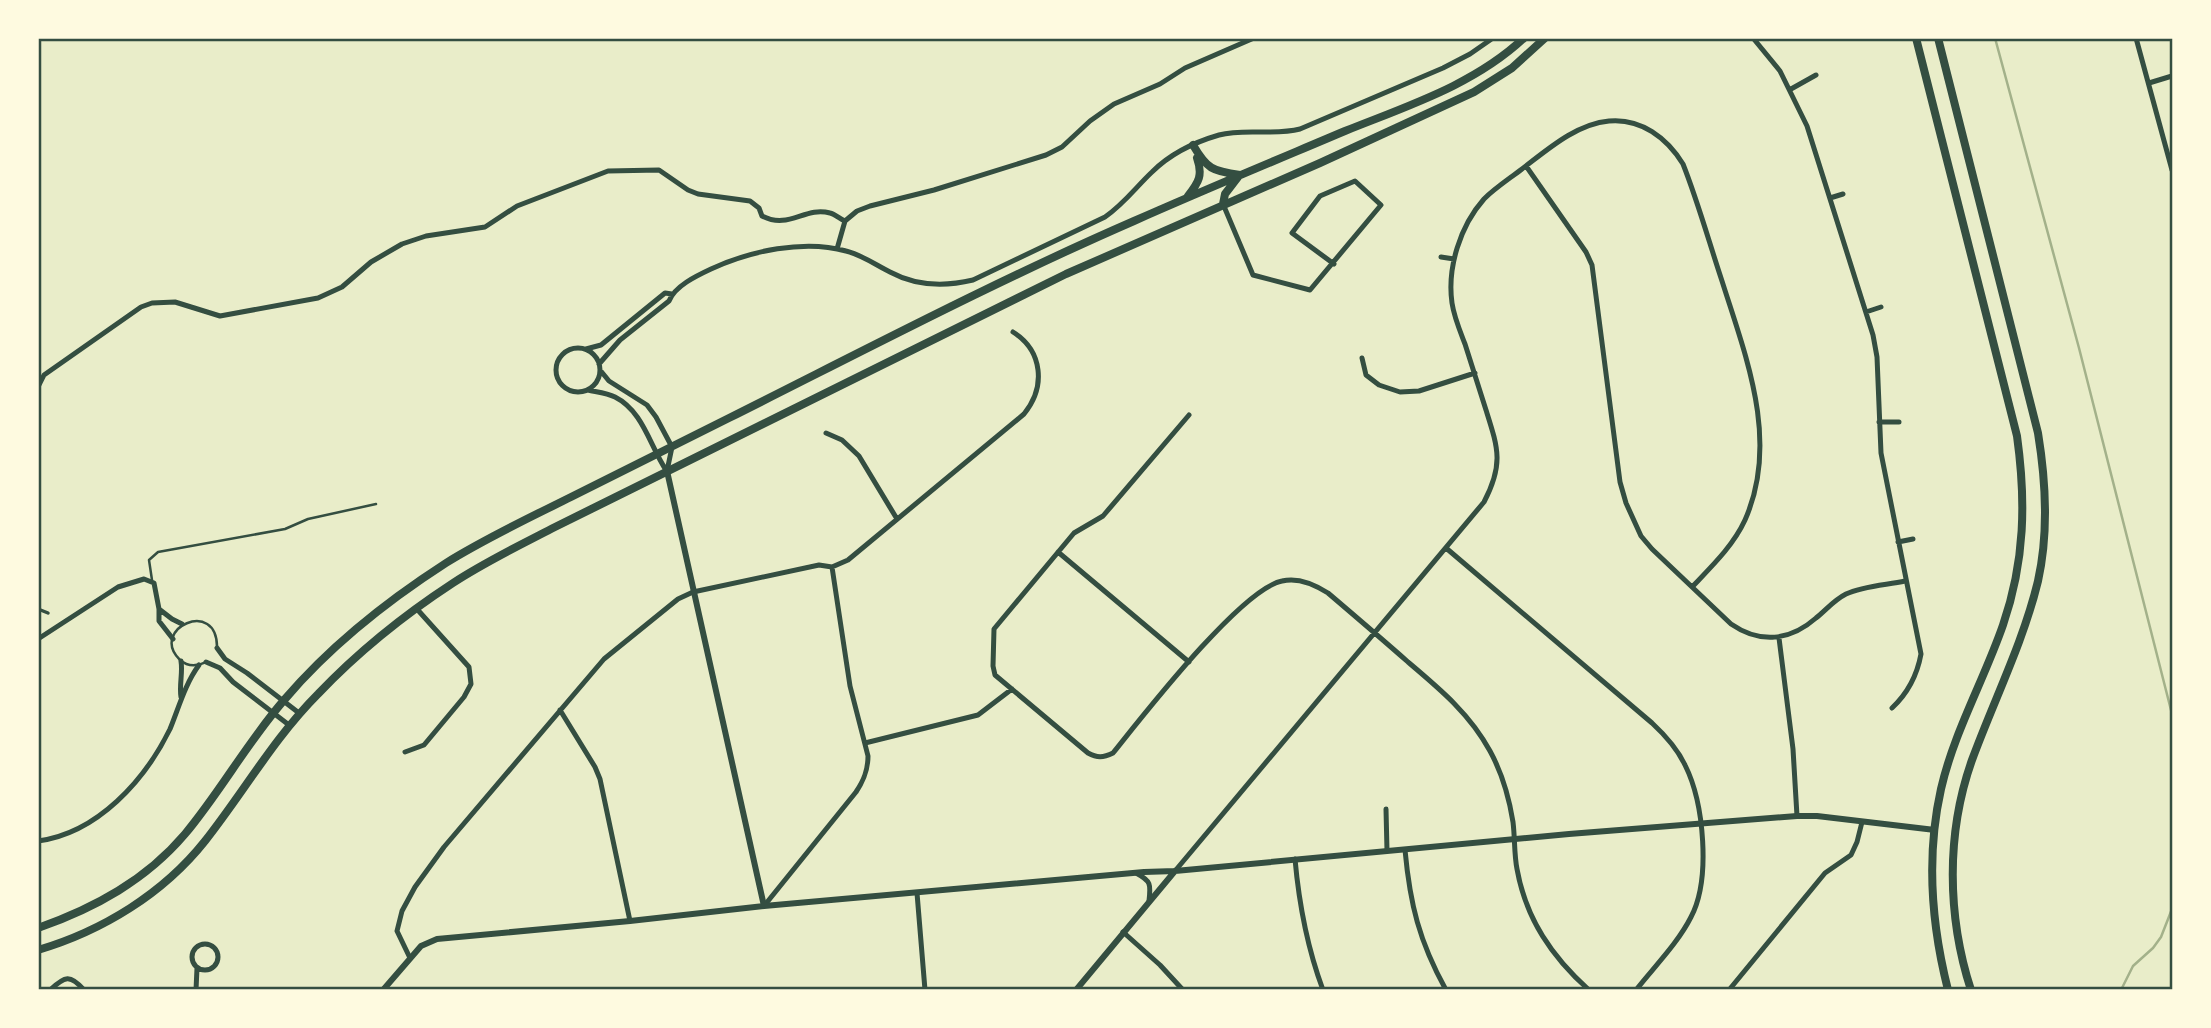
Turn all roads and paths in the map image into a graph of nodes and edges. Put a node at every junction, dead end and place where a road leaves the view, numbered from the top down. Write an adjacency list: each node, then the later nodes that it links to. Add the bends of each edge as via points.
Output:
1 (1254, 38): 21 (street, via 1122,100 1055,151 870,206)
2 (1493, 38): 13 (street, via 1443,68 1300,128 1234,132)
3 (1524, 38): 16 (main road, via 1465,80)
4 (1545, 38): 20 (main road, via 1512,68 1474,92)
5 (1753, 38): 12 (street)
6 (1916, 38): 82 (main road, via 2017,436 2024,500 2015,585 1947,767)
7 (1938, 38): 112 (main road, via 2038,433 2046,505 2031,607 1971,763 1957,822 1955,915)
8 (2136, 38): 11 (street)
9 (1816, 75): 12 (street)
10 (2172, 76): 11 (street)
11 (2149, 83): 15 (street)
12 (1791, 89): 19 (street)
13 (1193, 145): 16 (main road, via 1211,169); 18 (main road, via 1201,175); 22 (street, via 1159,166 1105,217 973,280 951,285 922,283)
14 (1526, 166): 24 (street, via 1474,212); 52 (street, via 1592,265 1620,482 1630,512 1652,550); 52 (street, via 1586,126 1613,121 1642,126 1656,134 1683,164 1753,378 1760,433 1755,485 1745,520 1726,551)
15 (2172, 170)
16 (1240, 175): 18 (main road); 20 (main road)
17 (1843, 194): 19 (street)
18 (1186, 198): 40 (main road, via 978,294)
19 (1830, 198): 28 (street)
20 (1223, 204): 25 (street, via 1254,275 1310,290); 42 (main road, via 1066,274)
21 (845, 221): 22 (street); 34 (street, via 820,212 779,222 762,216 750,201 698,194 659,170 608,171 517,206 485,227 402,244 318,299 220,316 174,302 141,307 44,375)
22 (837, 249): 26 (street, via 793,248 737,259 703,272)
23 (1441, 257): 24 (street)
24 (1454, 260): 33 (street, via 1452,302)
25 (1334, 264): 25 (street, via 1381,205 1355,181 1320,196 1292,233)
26 (672, 293): 30 (street, via 665,293 601,345); 32 (street, via 669,301 620,340)
27 (1881, 307): 28 (street)
28 (1866, 312): 37 (street, via 1877,357)
29 (1013, 332): 44 (street, via 1023,338 1038,364 1038,392 1032,404)
30 (586, 349): 32 (street); 35 (street, via 564,352 555,373 568,390)
31 (1362, 359): 33 (street, via 1366,375 1379,386 1400,392 1419,391)
32 (600, 367): 35 (street); 40 (street, via 609,381 647,405)
33 (1475, 373): 47 (street, via 1497,445 1497,468 1485,502)
34 (38, 387)
35 (588, 390): 41 (street, via 615,397 631,409)
36 (1189, 415): 48 (street, via 1103,516 1074,533)
37 (1879, 422): 38 (street); 46 (street)
38 (1899, 422)
39 (826, 433): 44 (street, via 859,456)
40 (672, 447): 41 (main road); 42 (street)
41 (656, 454): 42 (street); 70 (main road, via 438,569 354,630)
42 (667, 471): 53 (street); 54 (main road, via 494,559)
43 (376, 504): 51 (lane, via 308,519 285,529 154,553 148,562)
44 (898, 519): 49 (street, via 848,560)
45 (1913, 539): 46 (street)
46 (1898, 542): 50 (street)
47 (1446, 548): 59 (street); 80 (street, via 1668,737 1694,786)
48 (1058, 552): 66 (street); 68 (street, via 994,629 995,675)
49 (832, 567): 53 (street, via 819,565); 76 (street, via 850,686)
50 (1905, 581): 60 (street, via 1844,595 1805,627); 71 (street, via 1921,654 1907,694)
51 (154, 583): 56 (street); 61 (street, via 144,579 125,584)
52 (1692, 587): 60 (street, via 1741,631)
53 (693, 592): 72 (street, via 612,652); 92 (street)
54 (416, 608): 74 (main road, via 371,643); 77 (street, via 469,667 471,684 424,745)
55 (38, 609): 57 (street)
56 (159, 609): 58 (street); 62 (street, via 159,621)
57 (48, 613)
58 (182, 624): 62 (lane); 63 (lane, via 198,621 209,626)
59 (1374, 632): 66 (street, via 1317,586 1282,581 1245,604); 83 (street, via 1452,699 1481,736 1505,786); 88 (street)
60 (1779, 638): 79 (street)
61 (38, 639)
62 (173, 639): 64 (lane)
63 (217, 648): 70 (street, via 225,659)
64 (181, 661): 67 (lane); 69 (street)
65 (206, 662): 67 (lane); 73 (street)
66 (1189, 662): 68 (street, via 1105,758 1088,753)
67 (199, 665): 69 (street)
68 (1012, 689): 76 (street, via 978,715)
69 (181, 697): 84 (street, via 156,753 121,797 74,830)
70 (284, 700): 73 (main road); 74 (street)
71 (1892, 708)
72 (560, 710): 93 (street, via 600,779); 97 (street, via 415,887 397,931)
73 (274, 712): 75 (street); 94 (main road, via 184,835 155,864 99,903)
74 (299, 713): 75 (main road)
75 (289, 725): 96 (main road, via 204,842 169,878 109,921)
76 (865, 743): 92 (street, via 868,765 863,782)
77 (405, 752)
78 (1386, 809): 86 (street)
79 (1797, 816): 80 (street); 81 (street)
80 (1700, 822): 83 (street); 109 (street, via 1702,886 1698,901 1685,928)
81 (1862, 822): 82 (street); 110 (street, via 1850,855 1825,873)
82 (1935, 830): 111 (main road, via 1934,918)
83 (1514, 840): 85 (street); 108 (street, via 1533,921 1552,952)
84 (38, 841)
85 (1405, 850): 86 (street); 107 (street, via 1412,906 1427,953)
86 (1387, 851): 87 (street)
87 (1295, 859): 88 (street); 106 (street, via 1305,932)
88 (1175, 871): 89 (street); 91 (street)
89 (1136, 873): 90 (street); 91 (street, via 1151,886)
90 (917, 893): 92 (street); 103 (street)
91 (1149, 902): 95 (street)
92 (764, 906): 93 (street)
93 (630, 922): 97 (street, via 438,939 421,946)
94 (38, 928)
95 (1124, 932): 104 (street); 105 (street)
96 (38, 950)
97 (410, 958): 102 (street)
98 (197, 968): 98 (street, via 191,959 193,951 210,945 216,951 216,964 205,971); 101 (street)
99 (50, 989): 100 (street, via 69,978)
100 (84, 989)
101 (196, 989)
102 (383, 989)
103 (925, 989)
104 (1076, 989)
105 (1183, 989)
106 (1323, 989)
107 (1446, 989)
108 (1590, 989)
109 (1636, 989)
110 (1729, 989)
111 (1948, 989)
112 (1970, 989)

